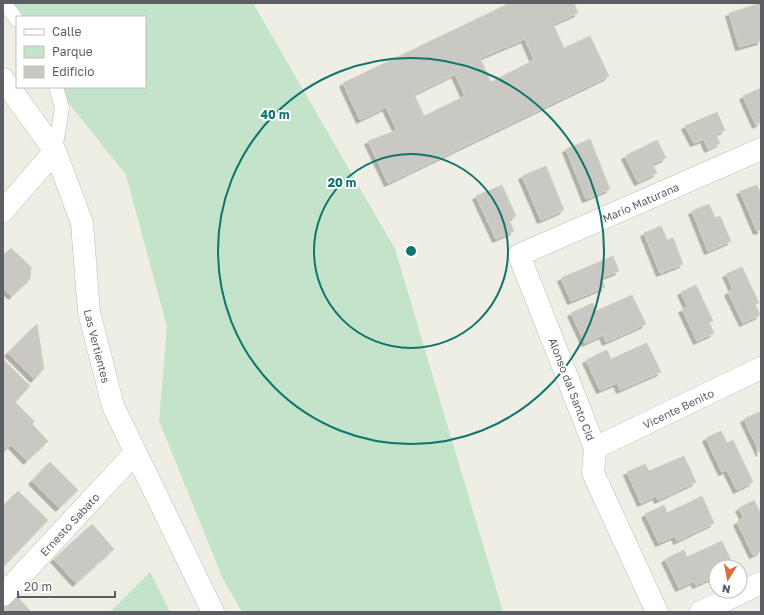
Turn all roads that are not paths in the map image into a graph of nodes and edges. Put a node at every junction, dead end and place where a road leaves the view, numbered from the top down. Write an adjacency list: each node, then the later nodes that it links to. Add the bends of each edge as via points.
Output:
1 (4, 3): 2 (lane)
2 (16, 19)
3 (3, 78): 6 (street, Las Vertientes)
4 (56, 88): 6 (lane, via 62,108)
5 (761, 149): 8 (street, Mario Maturana)
6 (55, 151): 7 (street); 11 (street, Las Vertientes, via 82,223 89,312 113,406)
7 (3, 211)
8 (519, 255): 10 (street, Alonso dal Santo Cid)
9 (761, 368): 10 (street, Vicente Benito)
10 (594, 448): 15 (street, Alonso dal Santo Cid, via 594,472)
11 (135, 453): 13 (street, Ernesto Sabato); 14 (street, Las Vertientes)
12 (761, 582): 16 (street)
13 (3, 595)
14 (213, 612)
15 (657, 612)
16 (701, 612)

